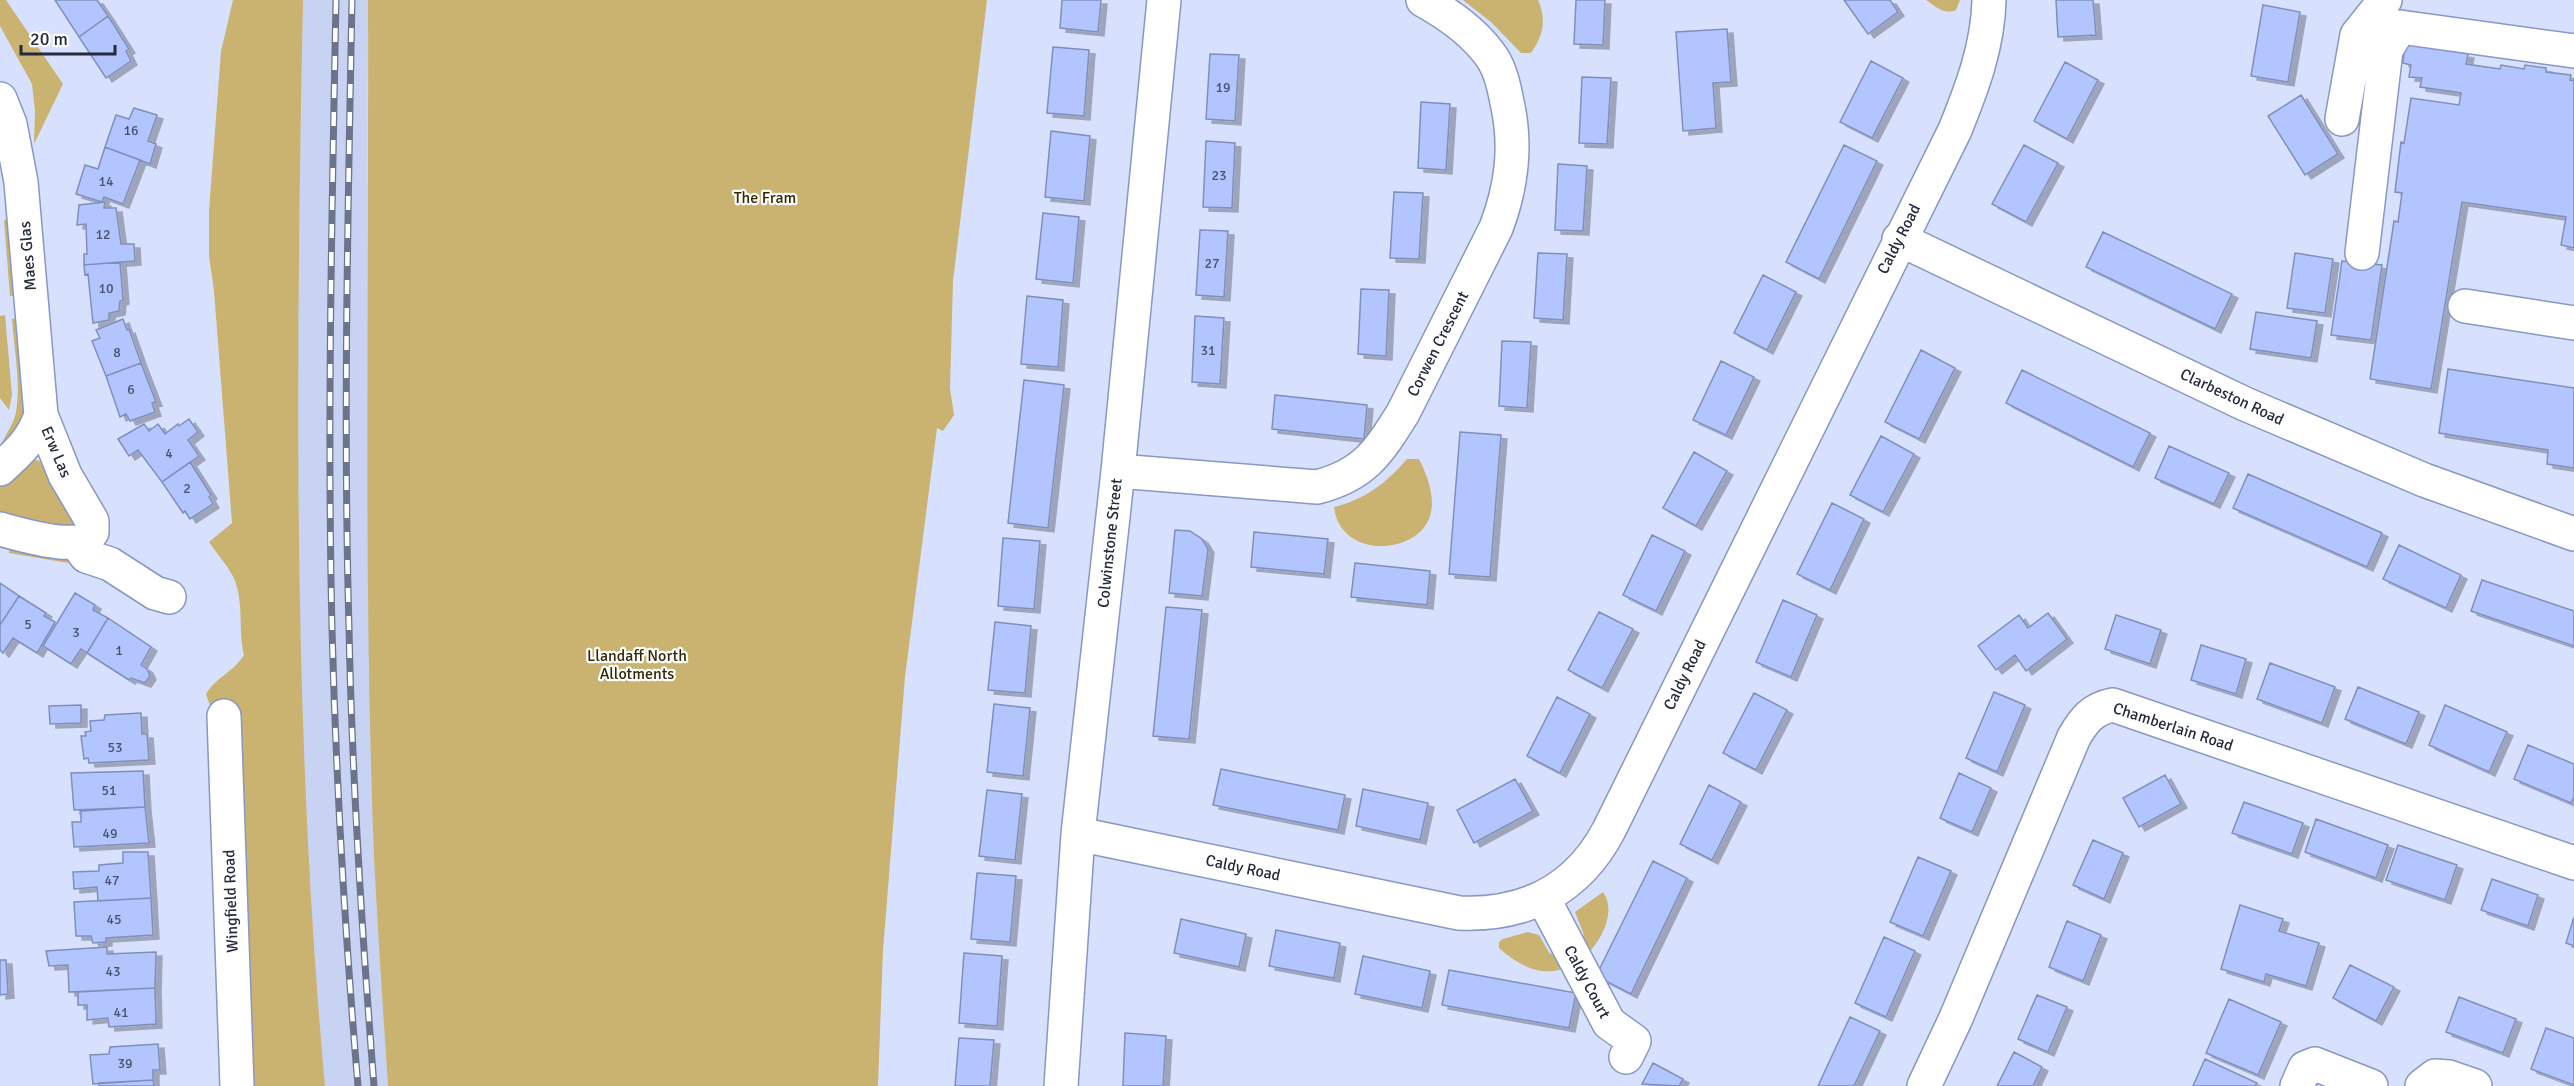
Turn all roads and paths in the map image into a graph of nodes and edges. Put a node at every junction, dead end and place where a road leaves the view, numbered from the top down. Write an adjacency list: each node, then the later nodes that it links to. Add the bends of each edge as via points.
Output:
1 (1164, 0): 14 (street, Colwinstone Street)
2 (1423, 0): 14 (street, Corwen Crescent, via 1448,14 1476,38 1499,71 1511,119 1512,176 1496,228 1389,435 1357,472 1317,488)
3 (1989, 0): 8 (street, Caldy Road, via 1985,44 1970,93)
4 (2385, 0): 7 (street, via 2357,35)
5 (2574, 51): 9 (street, via 2400,27 2386,50)
6 (0, 99): 12 (street, Maes Glas, via 10,124 21,182)
7 (2342, 119)
8 (1899, 239): 16 (street, Clarbeston Road, via 2246,404 2424,480); 22 (street, Caldy Road, via 1600,848 1577,874)
9 (2362, 253)
10 (2465, 306): 11 (street)
11 (2574, 323)
12 (41, 415): 13 (street, Erw Las, via 27,445); 17 (street, Erw Las, via 65,475 92,521 92,532)
13 (0, 469)
14 (1118, 471): 20 (street, Colwinstone Street)
15 (0, 529): 17 (street, via 50,541)
16 (2574, 534)
17 (76, 542): 18 (street, via 86,556 110,564 155,593)
18 (169, 597)
19 (224, 716): 25 (street, Wingfield Road)
20 (1078, 834): 22 (street, Caldy Road, via 1459,913 1525,906); 26 (street, Colwinstone Street)
21 (2574, 863): 27 (street, Chamberlain Road, via 2113,705 2102,707 2091,712 2074,737)
22 (1543, 898): 23 (street, Caldy Court, via 1609,1023 1634,1041)
23 (1626, 1057)
24 (2429, 1081): 30 (street, via 2449,1077)
25 (237, 1086)
26 (1061, 1086)
27 (1924, 1086)
28 (2297, 1086): 29 (street, via 2305,1068 2314,1064)
29 (2371, 1086)
30 (2475, 1086)

